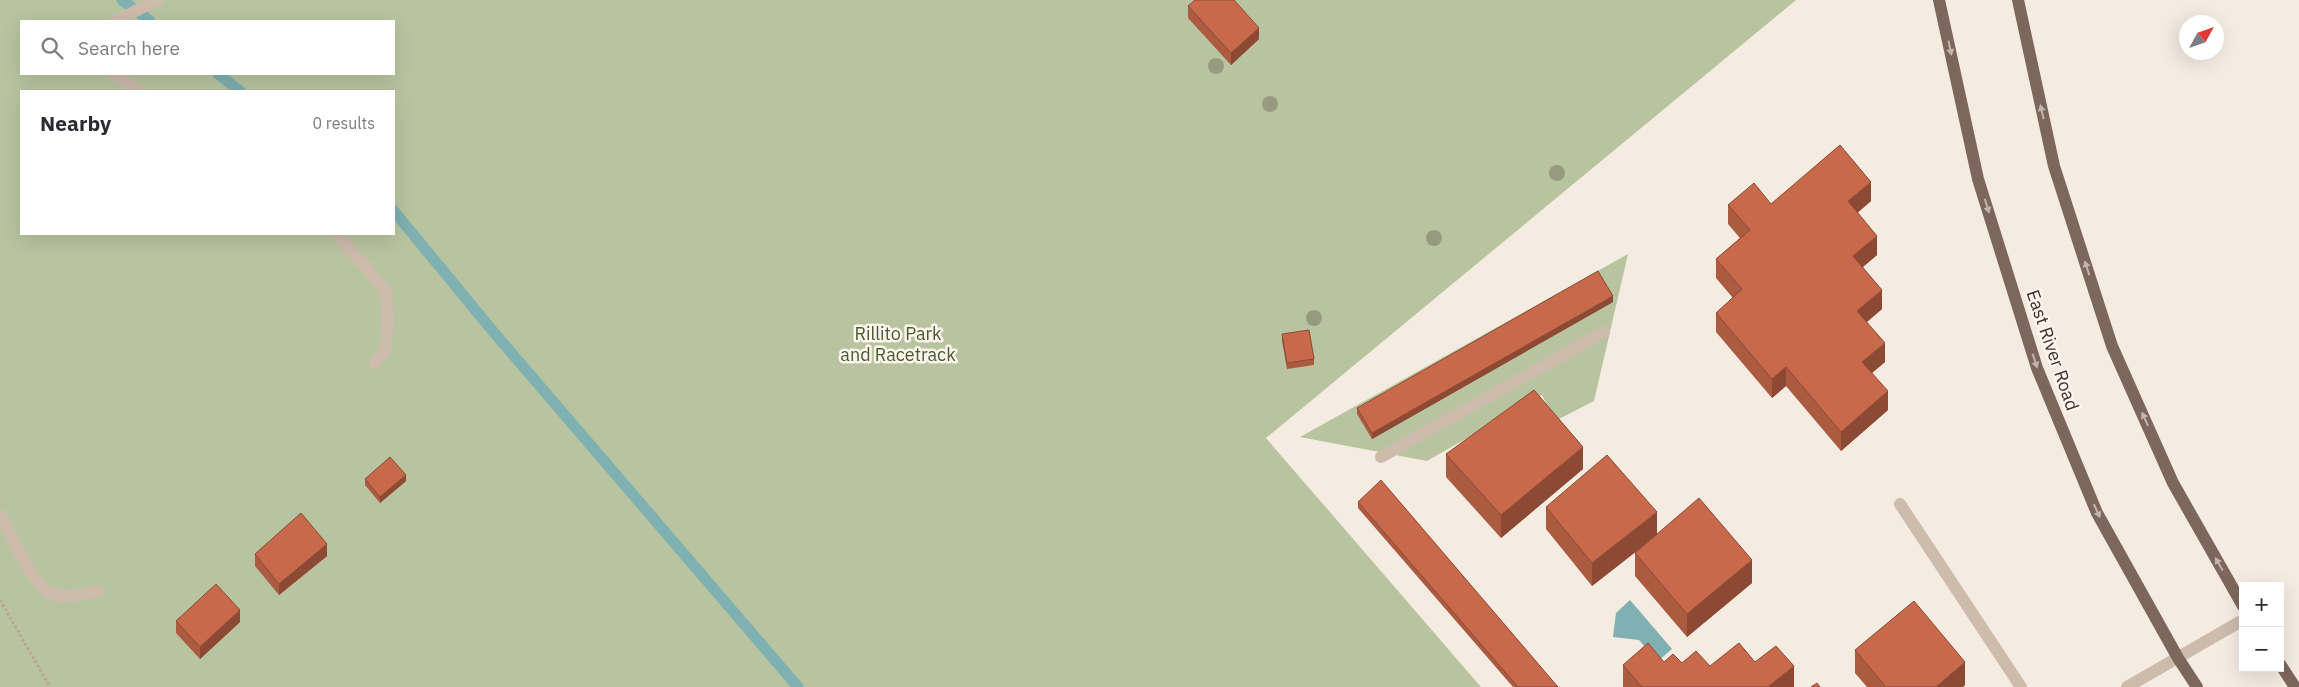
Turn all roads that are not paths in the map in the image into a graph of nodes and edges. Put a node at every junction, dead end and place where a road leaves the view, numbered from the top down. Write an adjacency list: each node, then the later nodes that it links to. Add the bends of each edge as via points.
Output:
1 (157, 0): 4 (lane)
2 (1939, 0): 16 (main road, East River Road, one-way to 16, via 1978,179 2037,368 2097,513)
3 (2018, 0): 14 (main road, one-way to 3, via 2173,483 2112,346 2054,166)
4 (118, 20)
5 (115, 75): 6 (lane)
6 (138, 90)
7 (338, 235): 9 (lane, via 386,291 388,323 385,350)
8 (1604, 332): 10 (lane)
9 (375, 363)
10 (1381, 457)
11 (1900, 504): 18 (lane)
12 (0, 514): 13 (lane, via 39,585 52,594 75,596)
13 (98, 591)
14 (2239, 599)
15 (2239, 622): 16 (lane)
16 (2178, 658): 19 (lane); 20 (main road, East River Road)
17 (2284, 670): 21 (main road)
18 (2020, 687)
19 (2127, 687)
20 (2198, 687)
21 (2295, 687)

